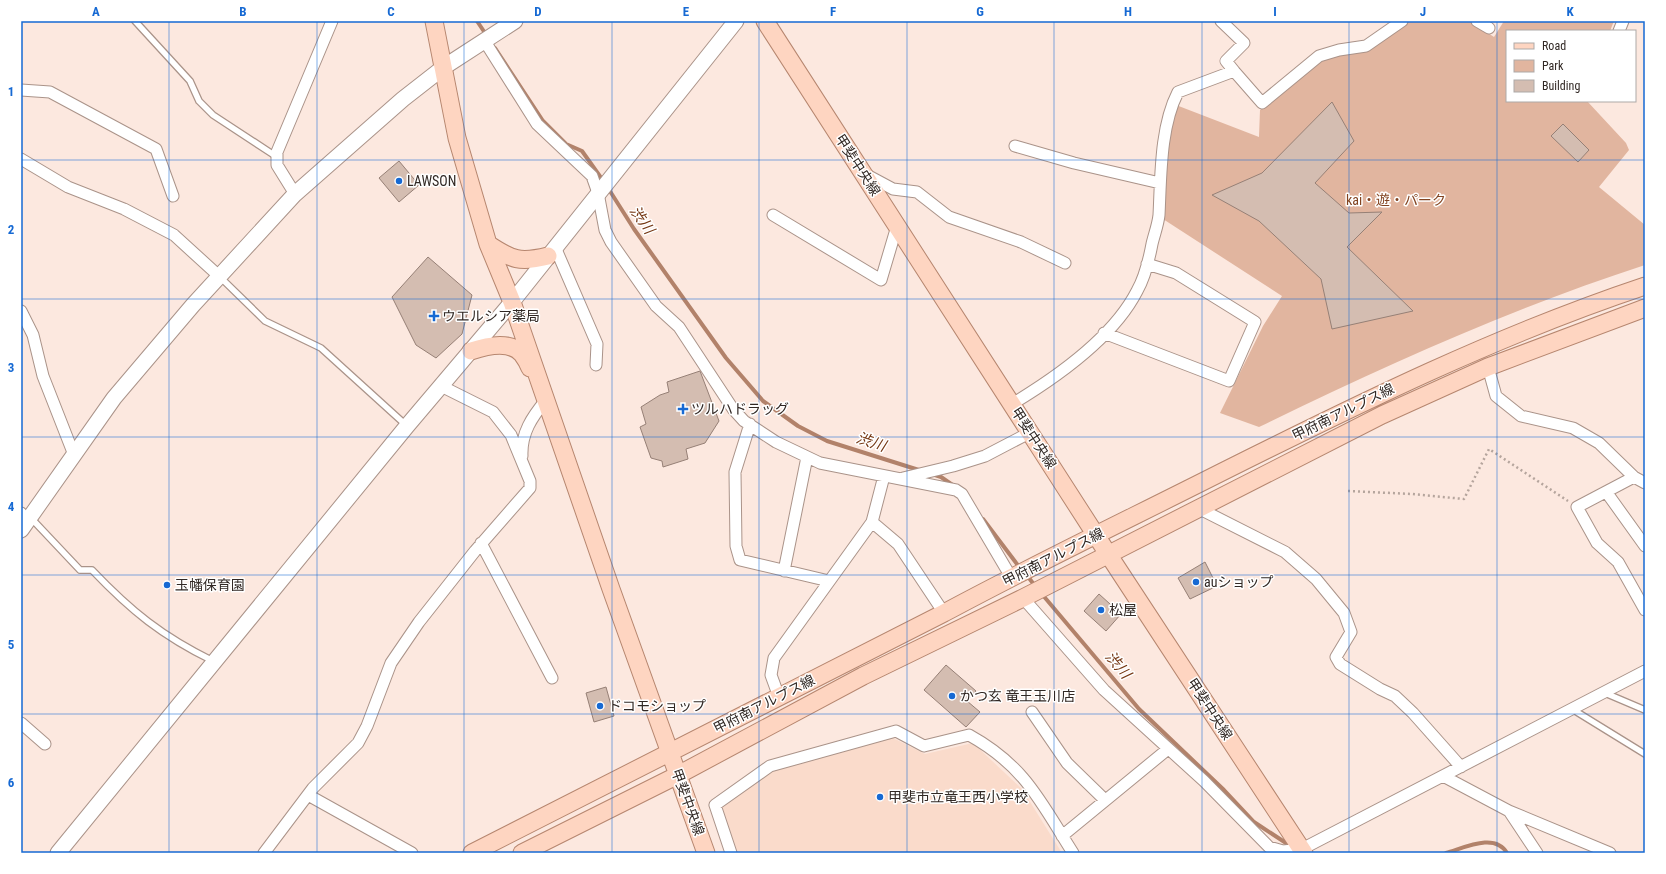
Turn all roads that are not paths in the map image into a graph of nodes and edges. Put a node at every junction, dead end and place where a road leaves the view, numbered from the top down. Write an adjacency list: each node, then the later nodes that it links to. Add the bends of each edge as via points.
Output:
1 (136, 21): 16 (lane, via 190,81 199,101 213,115)
2 (332, 21): 16 (street)
3 (434, 21): 12 (main road)
4 (515, 21): 11 (street)
5 (736, 21): 20 (street)
6 (765, 21): 18 (main road, 甲斐中央線)
7 (1221, 21): 13 (street, via 1244,42 1226,61)
8 (1402, 21): 13 (street, via 1366,46 1320,56 1262,103)
9 (1477, 21): 10 (street)
10 (1489, 28)
11 (484, 40): 12 (street); 20 (street, via 537,124 592,176)
12 (444, 67): 21 (street, via 403,99); 25 (main road, via 456,138)
13 (1234, 71): 19 (street, via 1178,92 1172,102 1167,127)
14 (21, 90): 22 (street, via 50,92 156,149)
15 (1015, 146): 19 (street)
16 (277, 157): 21 (street, via 277,165)
17 (21, 159): 29 (street, via 68,187 124,209 174,235)
18 (863, 173): 24 (main road, 甲斐中央線); 27 (street, via 893,189 917,192 949,217 1002,235)
19 (1160, 183): 28 (street, via 1159,217)
20 (598, 193): 26 (street); 41 (street, via 605,230 611,242 656,306 678,327 733,409)
21 (295, 194): 29 (street)
22 (173, 196)
23 (773, 215): 24 (street, via 881,280)
24 (897, 226): 40 (main road, 甲斐中央線)
25 (488, 244): 26 (main road, via 506,256 527,261); 31 (main road)
26 (551, 252): 31 (street); 36 (street, via 596,344)
27 (1065, 263)
28 (1147, 264): 34 (street, via 1138,291); 34 (street, via 1176,273 1255,322 1229,382)
29 (220, 277): 42 (lane, via 265,321 321,348); 44 (street, via 114,398)
30 (1645, 286): 55 (main road, 甲府南アルプス線, via 1596,302 1476,350 1367,399)
31 (512, 302): 35 (street); 39 (main road)
32 (1645, 308): 37 (main road, 甲府南アルプス線)
33 (21, 311): 44 (street, via 33,335 43,376)
34 (1104, 334): 40 (street, via 1077,360)
35 (471, 351): 38 (street); 39 (main road, via 496,344 522,353)
36 (596, 365)
37 (1488, 367): 48 (street, via 1496,396 1521,416 1574,428 1599,443); 52 (main road, 甲府南アルプス線, via 1382,415)
38 (441, 386): 42 (street); 46 (street, via 493,412 511,435)
39 (543, 393): 46 (street, via 525,430 521,445); 76 (main road, 甲斐中央線)
40 (1012, 404): 43 (main road, 甲斐中央線)
41 (750, 424): 45 (street, via 776,442); 59 (street, via 735,472 736,546 740,560)
42 (407, 426): 65 (street)
43 (1031, 432): 49 (street, via 985,456); 55 (main road, 甲斐中央線)
44 (74, 455): 53 (street)
45 (807, 457): 47 (street, via 820,463); 59 (street)
46 (522, 462): 56 (street, via 530,488)
47 (884, 476): 49 (street); 54 (street)
48 (1634, 477): 50 (street); 51 (street)
49 (898, 479): 60 (street, via 956,490 962,494)
50 (1645, 483)
51 (1608, 493): 57 (street); 63 (street, via 1577,507 1597,544 1618,562)
52 (1198, 508): 58 (main road, 甲府南アルプス線); 78 (street, via 1286,552 1316,579 1344,613 1351,632 1336,657 1340,664 1395,696)
53 (25, 520): 65 (lane, via 80,570 92,570 155,629)
54 (872, 522): 61 (street); 64 (street, via 898,544)
55 (1097, 535): 58 (main road, 甲斐中央線); 60 (main road, 甲府南アルプス線)
56 (481, 543): 67 (street); 81 (street, via 419,622 391,663 358,743)
57 (1645, 546)
58 (1108, 554): 62 (main road, 甲府南アルプス線); 85 (main road, 甲斐中央線)
59 (784, 571): 61 (street)
60 (1011, 577): 64 (main road, 甲府南アルプス線)
61 (829, 581): 69 (street, via 774,658 771,676)
62 (1023, 598): 75 (street, via 1104,690); 79 (main road, 甲府南アルプス線, via 863,676)
63 (1645, 610)
64 (944, 614): 69 (main road, 甲府南アルプス線)
65 (214, 661): 86 (street)
66 (1645, 671): 68 (street)
67 (552, 678)
68 (1604, 692): 70 (street); 71 (lane)
69 (779, 697): 76 (main road, 甲府南アルプス線)
70 (1572, 709): 77 (lane); 78 (street)
71 (1645, 710)
72 (1032, 712): 82 (street, via 1067,763)
73 (21, 723): 74 (street)
74 (44, 744)
75 (1168, 749): 82 (street); 85 (street, via 1204,781 1269,847 1283,851)
76 (670, 752): 79 (main road, 甲斐中央線); 89 (main road, 甲府南アルプス線)
77 (1645, 754)
78 (1460, 767): 80 (street)
79 (678, 775): 90 (main road, 甲府南アルプス線); 91 (main road, 甲斐中央線)
80 (1443, 776): 83 (street); 85 (street)
81 (308, 794): 87 (street); 88 (street)
82 (1105, 800): 84 (street)
83 (1509, 811): 94 (street); 95 (street)
84 (1062, 836): 92 (street, via 1031,786 1010,762 988,745 969,735 924,746 896,731 770,766 715,805); 93 (street)
85 (1303, 851)
86 (58, 853)
87 (264, 853)
88 (412, 853)
89 (472, 853)
90 (522, 853)
91 (706, 853)
92 (731, 853)
93 (1073, 853)
94 (1537, 853)
95 (1610, 853)

